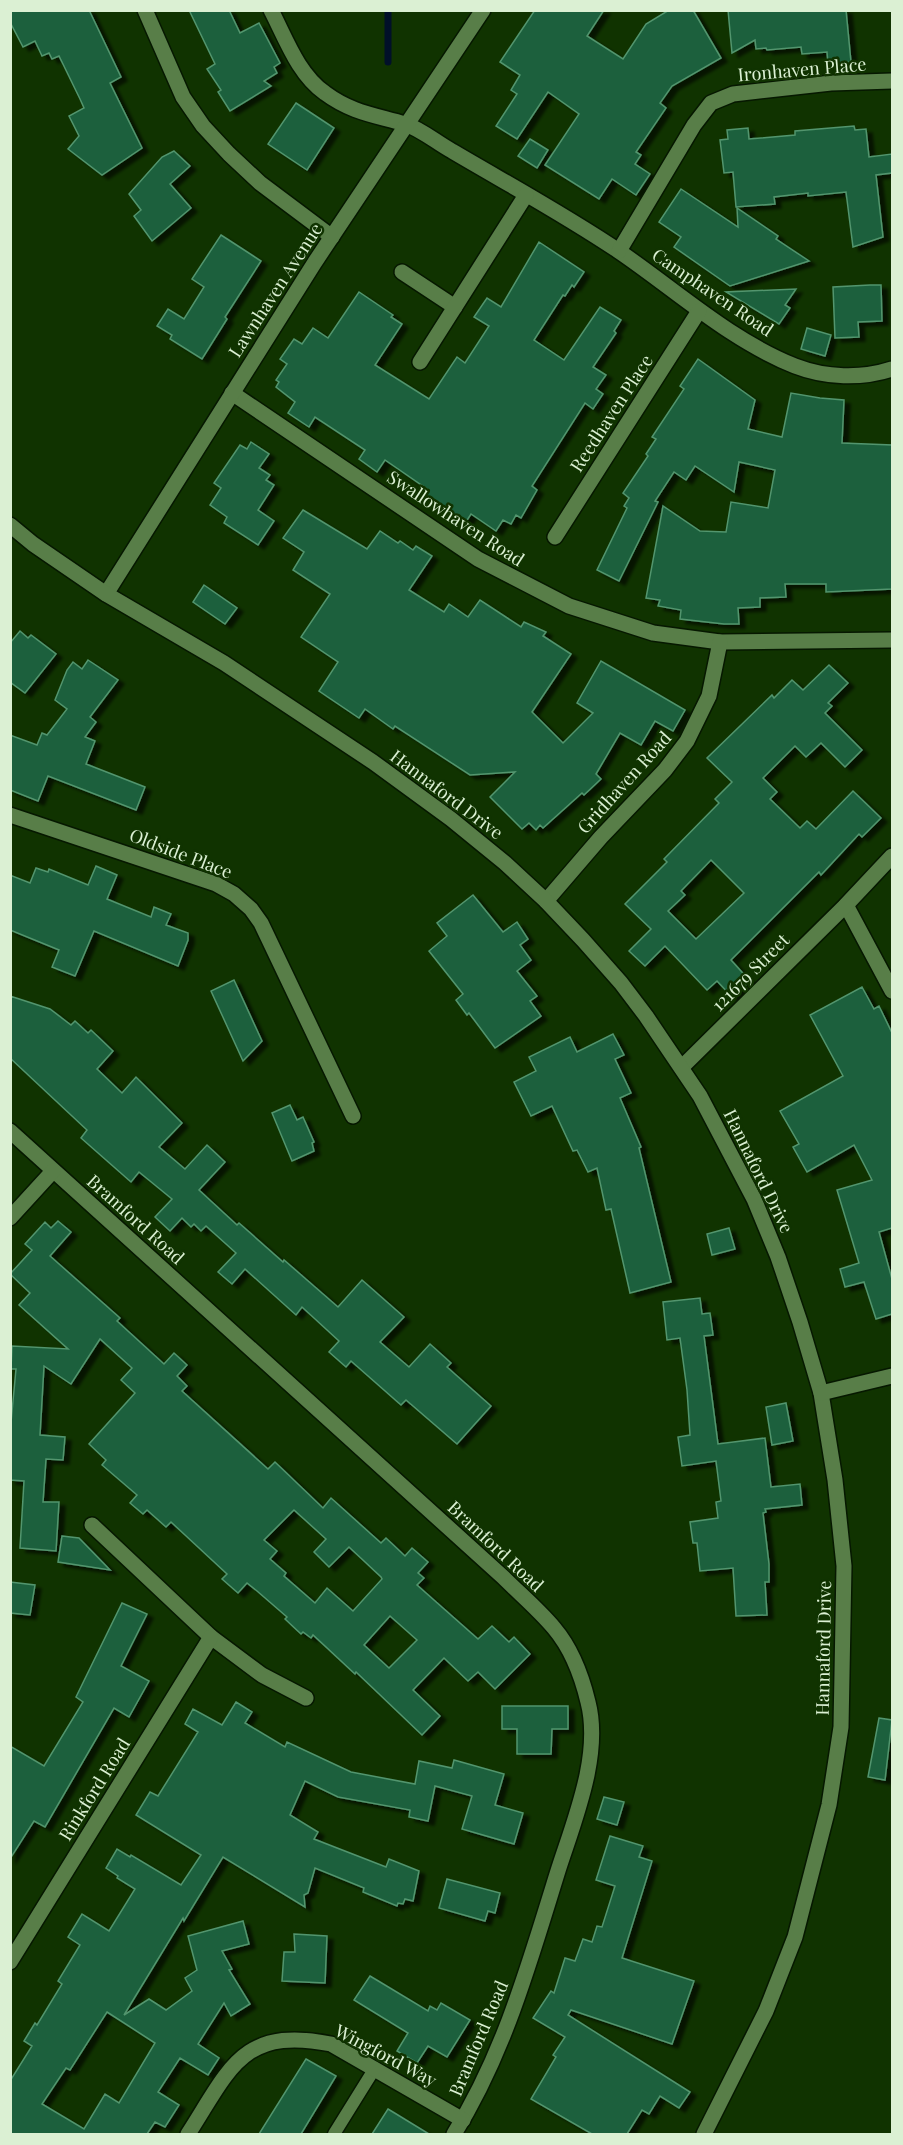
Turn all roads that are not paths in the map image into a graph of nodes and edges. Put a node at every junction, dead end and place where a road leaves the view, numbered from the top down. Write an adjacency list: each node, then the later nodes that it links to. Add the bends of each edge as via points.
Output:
1 (146, 10): 7 (street, via 183,97 203,126 260,183)
2 (271, 10): 5 (street, Camphaven Road, via 304,73 324,93 365,115)
3 (483, 10): 5 (street, Lawnhaven Avenue)
4 (892, 81): 8 (street, Ironhaven Place, via 733,94 711,103)
5 (407, 125): 6 (street, Camphaven Road); 7 (street, Lawnhaven Avenue)
6 (526, 195): 8 (street, Camphaven Road); 10 (street)
7 (332, 237): 14 (street, Lawnhaven Avenue)
8 (619, 251): 11 (street, Camphaven Road)
9 (402, 272): 10 (street)
10 (455, 307): 12 (street)
11 (699, 311): 13 (street, Camphaven Road, via 792,365 819,375 846,376); 16 (street, Reedhaven Place)
12 (420, 362)
13 (892, 369)
14 (232, 393): 17 (street, Lawnhaven Avenue); 19 (street, Swallowhaven Road, via 478,559 521,583 569,606 653,633)
15 (10, 525): 17 (street, Hannaford Drive)
16 (555, 537)
17 (106, 594): 22 (street, Hannaford Drive, via 224,663 373,762 451,819)
18 (892, 640): 19 (street, Swallowhaven Road)
19 (720, 642): 22 (street, Gridhaven Road, via 709,696 687,741)
20 (10, 815): 26 (street, Oldside Place, via 195,876 234,894 261,923)
21 (892, 856): 23 (street, 121679 Street)
22 (546, 901): 25 (street, Hannaford Drive, via 621,983)
23 (846, 905): 24 (street); 25 (street, 121679 Street)
24 (892, 991)
25 (682, 1067): 31 (street, Hannaford Drive, via 754,1199 778,1257)
26 (353, 1116)
27 (10, 1131): 28 (street, Bramford Road)
28 (53, 1171): 29 (street); 37 (street, Bramford Road, via 503,1577 555,1629 569,1650 589,1704 592,1738 583,1790 518,2001 487,2077)
29 (10, 1218)
30 (892, 1376): 31 (street)
31 (821, 1393): 41 (street, Hannaford Drive, via 844,1566 841,1727 829,1804 795,1937 766,2011)
32 (92, 1525): 33 (street)
33 (211, 1637): 34 (street, via 262,1675); 35 (street, Rinkford Road)
34 (306, 1698)
35 (10, 1962)
36 (375, 2068): 37 (street, Wingford Way); 38 (street, Wingford Way, via 331,2044 308,2039 261,2045 244,2054 229,2071); 39 (lane)
37 (463, 2120): 40 (street, Bramford Road)
38 (188, 2134)
39 (334, 2134)
40 (454, 2134)
41 (704, 2134)

